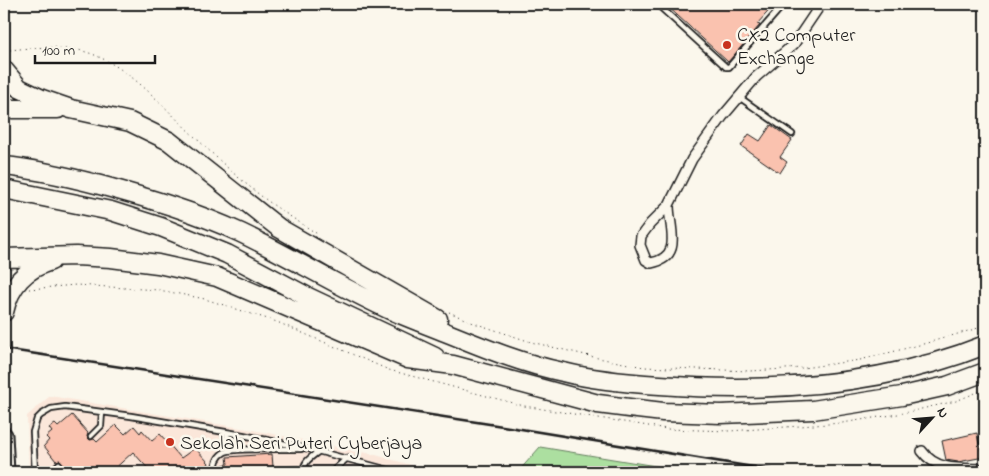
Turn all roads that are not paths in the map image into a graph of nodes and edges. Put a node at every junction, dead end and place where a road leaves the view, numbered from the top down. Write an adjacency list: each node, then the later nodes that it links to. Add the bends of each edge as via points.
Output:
1 (657, 4): 2 (lane, via 729,67)
2 (784, 4)
3 (821, 4): 5 (street, via 794,44 756,77)
4 (4, 70): 7 (highway, via 19,88)
5 (739, 97): 8 (lane); 11 (street, via 692,159)
6 (4, 109): 7 (highway)
7 (72, 109): 16 (highway, via 130,122 168,141 279,228)
8 (792, 134)
9 (4, 166): 16 (highway, via 158,200 239,232 389,309)
10 (4, 189): 17 (highway, via 112,211 161,227 227,254 308,297)
11 (669, 205): 11 (street, via 671,250 664,259 651,263 642,254 641,236)
12 (76, 256): 13 (highway); 14 (highway, via 43,264 26,273 13,289); 17 (highway, via 149,263 217,277 408,359)
13 (4, 258)
14 (4, 312)
15 (985, 345): 16 (highway, via 929,364 879,375 820,384 740,388 607,380 563,372)
16 (493, 351)
17 (453, 366): 18 (highway, via 598,404 663,412 721,414 813,410 871,402 940,388)
18 (985, 372)
19 (102, 412): 20 (lane); 22 (lane, via 101,426); 31 (lane, via 57,407 41,415 33,432)
20 (227, 432): 23 (lane); 24 (lane)
21 (4, 436): 30 (main road)
22 (91, 436)
23 (310, 449): 24 (lane); 25 (lane)
24 (228, 451): 33 (lane, via 218,458)
25 (319, 451): 27 (lane); 34 (lane, via 305,463)
26 (922, 451): 29 (street, via 928,459 943,467)
27 (347, 458): 35 (lane); 36 (lane)
28 (59, 464): 32 (lane)
29 (985, 469)
30 (6, 472)
31 (35, 472)
32 (50, 472)
33 (215, 472)
34 (304, 472)
35 (332, 472)
36 (396, 472)

